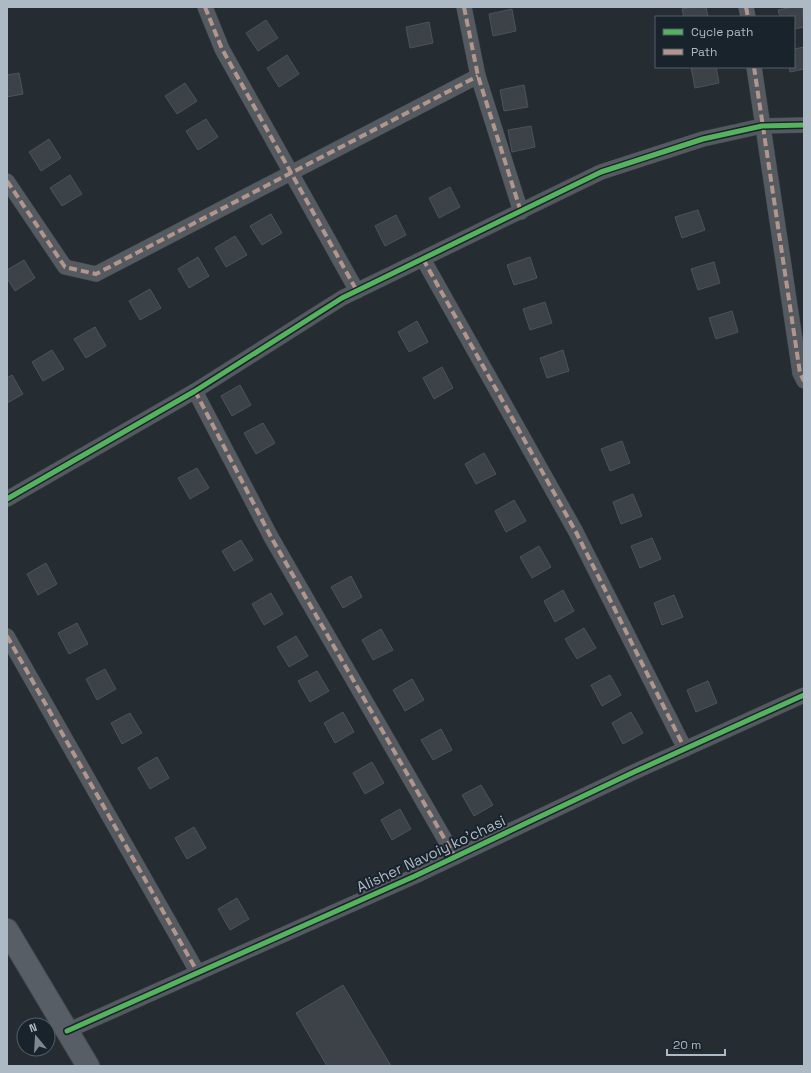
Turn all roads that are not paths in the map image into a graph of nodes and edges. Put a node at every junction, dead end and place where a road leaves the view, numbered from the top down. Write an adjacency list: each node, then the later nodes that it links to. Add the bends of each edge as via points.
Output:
1 (205, 7): 7 (street, via 222,49)
2 (464, 7): 4 (street)
3 (754, 68): 6 (street)
4 (478, 76): 7 (street); 9 (street)
5 (804, 125): 6 (street)
6 (762, 126): 9 (street, via 703,139 601,172); 12 (street, via 800,373)
7 (291, 173): 8 (street, via 96,274 65,268); 11 (street)
8 (7, 181)
9 (521, 212): 10 (street)
10 (423, 259): 11 (street); 17 (street, via 576,532)
11 (357, 292): 13 (street, via 342,298)
12 (804, 381)
13 (195, 391): 14 (street); 18 (street, via 271,537)
14 (7, 499)
15 (7, 636): 20 (street)
16 (804, 695): 17 (street, Alisher Navoiy ko'chasi)
17 (685, 749): 18 (street, Alisher Navoiy ko'chasi)
18 (455, 857): 20 (street, Alisher Navoiy ko'chasi)
19 (7, 930): 21 (main road)
20 (198, 973): 21 (street, Alisher Navoiy ko'chasi)
21 (67, 1031): 22 (main road)
22 (88, 1066)

